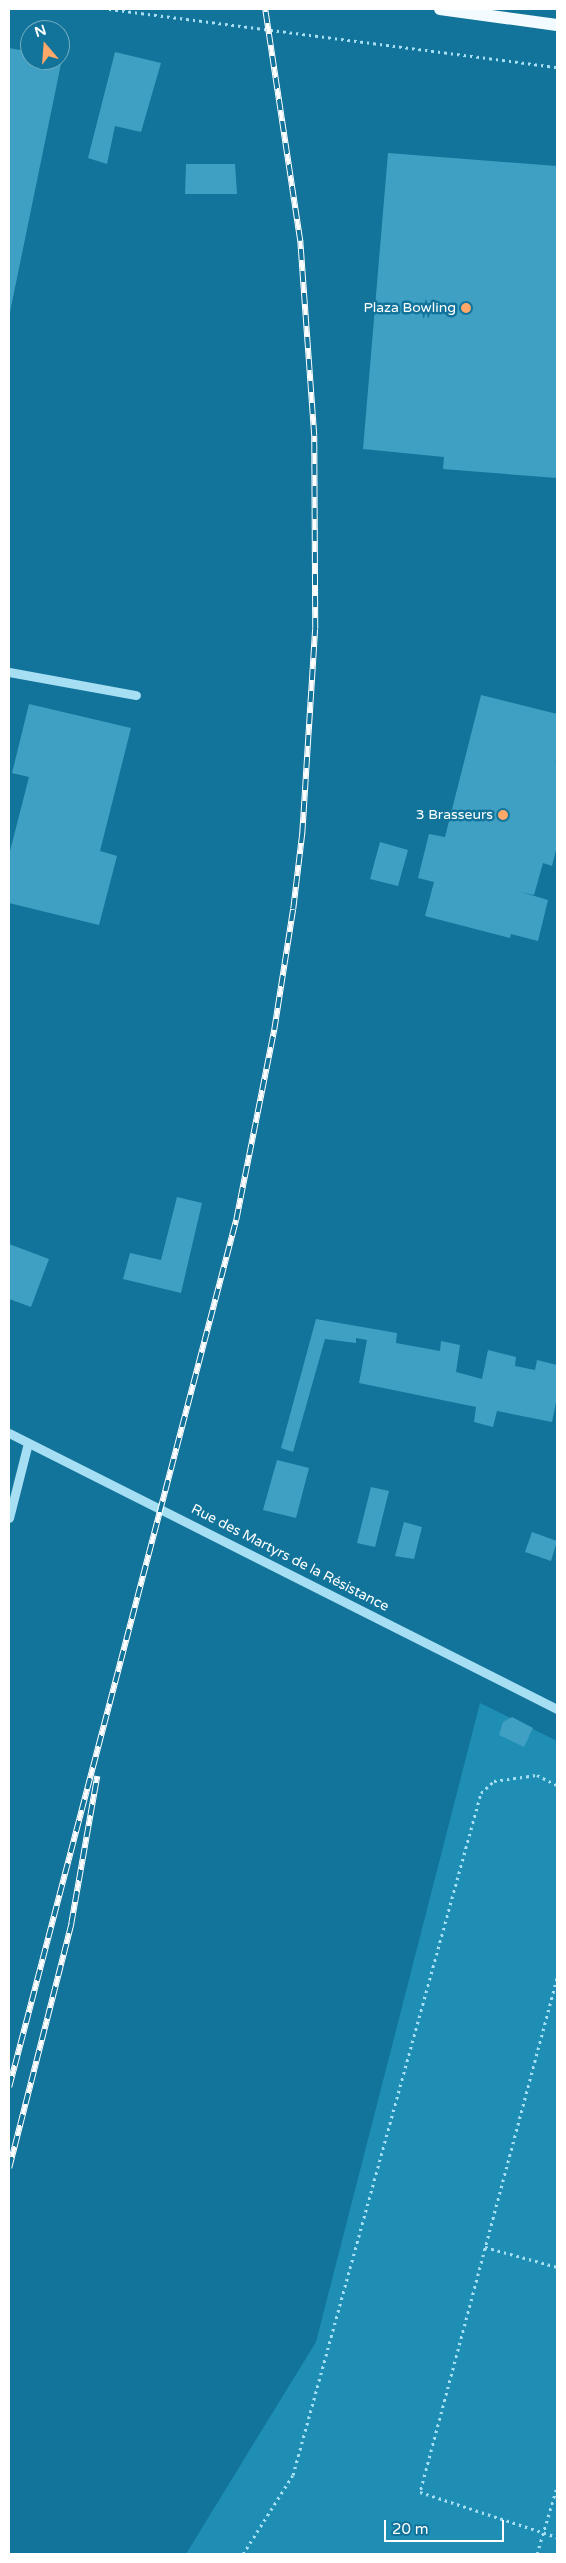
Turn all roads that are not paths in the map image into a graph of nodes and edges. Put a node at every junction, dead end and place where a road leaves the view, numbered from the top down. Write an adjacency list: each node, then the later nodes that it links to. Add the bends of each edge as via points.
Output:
1 (440, 9): 2 (main road)
2 (557, 25)
3 (9, 672): 4 (street)
4 (136, 695)
5 (9, 1433): 6 (street, Rue des Martyrs de la Résistance)
6 (28, 1443): 7 (street); 8 (street, Rue des Martyrs de la Résistance)
7 (9, 1518)
8 (557, 1709)

